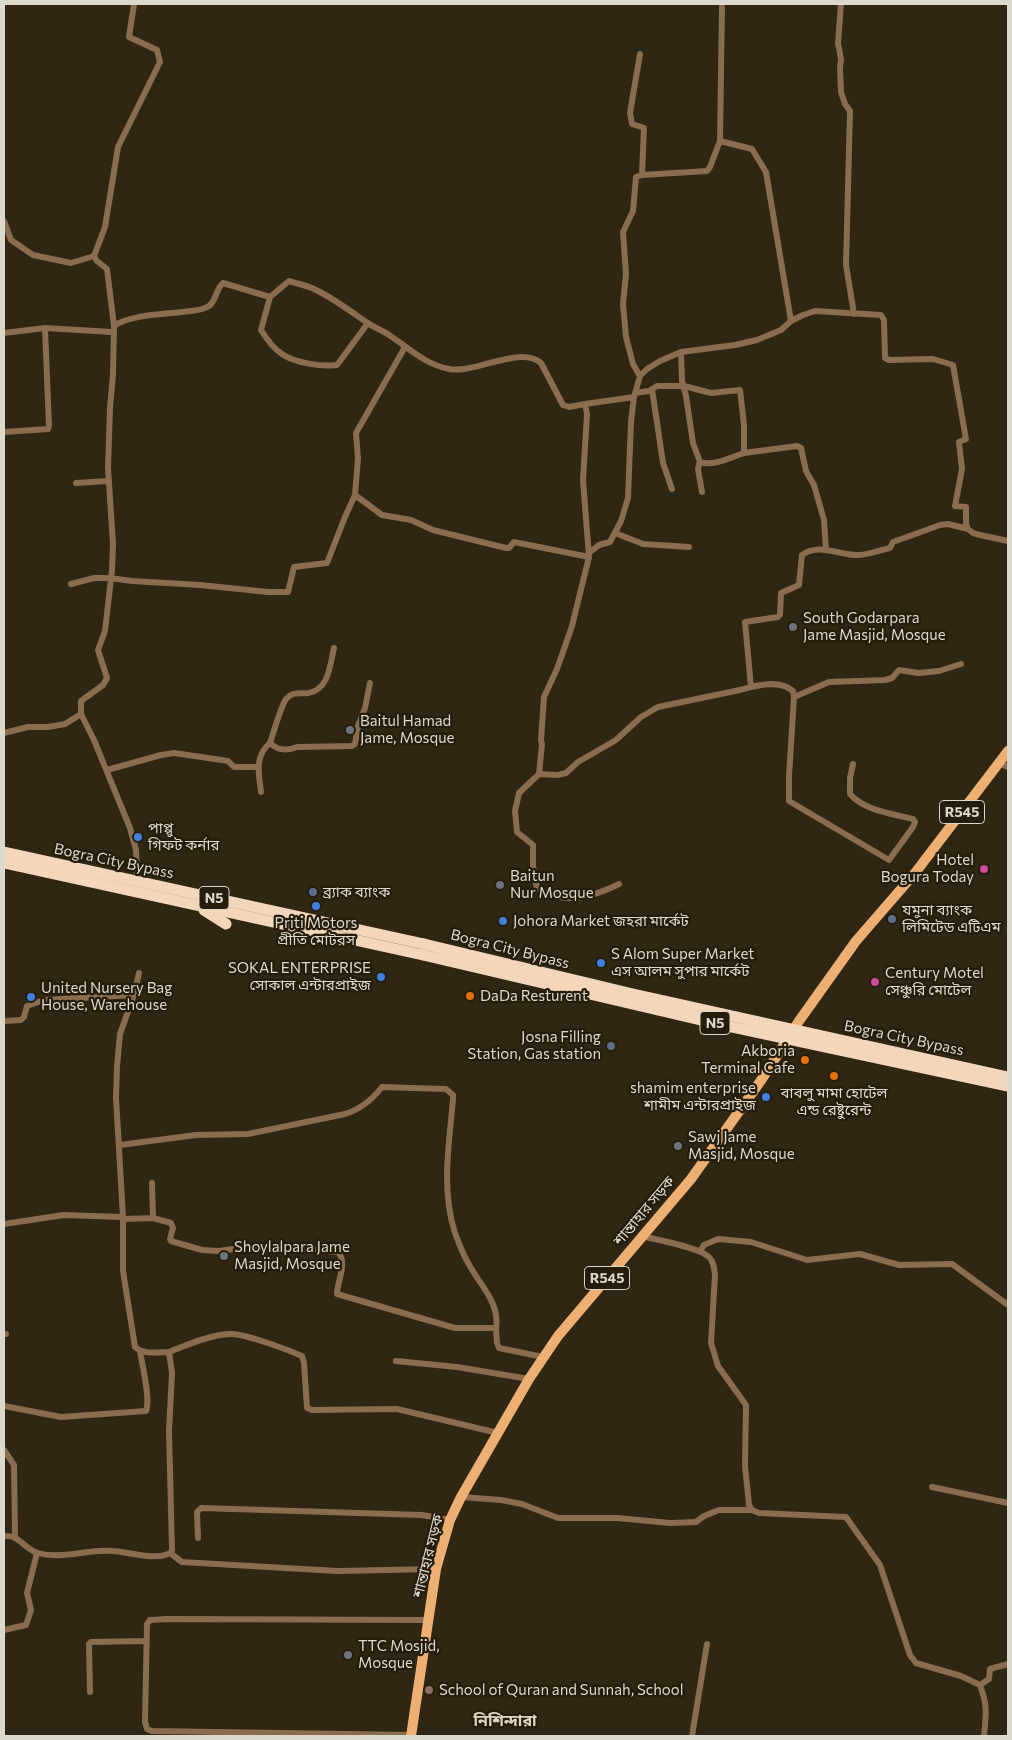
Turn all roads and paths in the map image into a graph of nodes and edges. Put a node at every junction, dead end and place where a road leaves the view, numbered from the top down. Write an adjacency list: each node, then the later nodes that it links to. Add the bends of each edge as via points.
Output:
1 (134, 4): 8 (street, via 129,37 157,50 160,62 118,147 105,227)
2 (722, 4): 5 (street)
3 (841, 4): 10 (street, via 838,43 841,92 850,110 846,265)
4 (640, 54): 6 (street, via 630,113 632,124 644,128)
5 (720, 141): 6 (street, via 707,171); 11 (street, via 752,149 766,172)
6 (642, 175): 18 (street, via 636,177 633,211 623,232 626,337 633,364)
7 (4, 221): 8 (street, via 11,240 32,255 70,263)
8 (94, 256): 14 (street, via 107,269)
9 (270, 297): 12 (street, via 288,281 313,288); 12 (street, via 261,330 265,338 282,355 312,365 337,365); 14 (street, via 223,283 213,302 200,310 144,316)
10 (854, 314): 11 (street, via 815,312); 31 (street, via 881,315 884,320 885,358 934,359 953,364 966,439 959,442 962,469 955,506 966,507)
11 (791, 321): 17 (street, via 781,330 757,340)
12 (368, 323): 16 (street)
13 (46, 328): 14 (street); 15 (street); 23 (street, via 48,429)
14 (113, 329): 26 (street)
15 (4, 333)
16 (405, 347): 22 (street, via 424,360 450,369 466,369 519,357 537,360 542,363 563,405); 30 (street, via 356,433)
17 (681, 352): 18 (street, via 660,361); 19 (street)
18 (640, 376): 21 (street)
19 (684, 386): 20 (street, via 657,386); 24 (street, via 711,393 740,390); 25 (street, via 693,443)
20 (652, 390): 21 (street); 28 (street, via 662,463)
21 (635, 395): 22 (street); 32 (street, via 628,498)
22 (585, 404): 36 (street, via 583,480)
23 (4, 432)
24 (744, 453): 25 (street, via 721,461); 35 (street, via 801,448 824,520)
25 (701, 463): 29 (street, via 698,469)
26 (109, 481): 27 (street); 37 (street, via 113,544)
27 (76, 484)
28 (672, 489)
29 (702, 492)
30 (356, 495): 36 (street, via 382,515 411,520 433,530 506,548 514,542); 37 (street, via 327,563 294,567 288,592)
31 (968, 529): 33 (street); 35 (street, via 940,525 893,542 890,548 863,555)
32 (615, 533): 34 (street, via 644,544); 36 (street, via 610,542 599,545)
33 (1008, 541)
34 (689, 548)
35 (826, 550): 42 (street, via 814,548 802,555 799,585 781,593 778,617 745,622)
36 (589, 555): 52 (street, via 572,626 544,697)
37 (110, 578): 38 (street); 44 (street, via 106,631 98,650 106,678 103,685 81,701)
38 (71, 584)
39 (334, 648): 46 (street, via 327,678 322,685 309,693 295,692 286,699)
40 (961, 664): 43 (street, via 939,671 899,670 885,680 829,682)
41 (370, 683): 46 (street, via 352,746 296,747 290,750 278,749)
42 (751, 686): 43 (street, via 782,684 794,691); 52 (street, via 658,707 566,773)
43 (794, 697): 48 (street, via 789,801 889,860 915,822 855,800 850,794)
44 (81, 714): 45 (street, via 65,724); 51 (street)
45 (4, 733)
46 (270, 743): 50 (street, via 264,747)
47 (1008, 751): 49 (main road, R545)
48 (853, 764)
49 (1004, 765): 71 (main road, শান্তাহার সড়ক / R545, via 856,941 691,1178)
50 (258, 767): 51 (street, via 234,767 228,761 174,753); 53 (street)
51 (106, 770): 56 (street, via 130,828 136,850)
52 (539, 774): 57 (street, via 519,793 515,811 517,832 533,845 537,889 561,897 579,897 599,894)
53 (261, 792)
54 (4, 852): 60 (highway, Bogra City Bypass / N5)
55 (4, 863): 58 (highway, Bogra City Bypass / N5)
56 (137, 874)
57 (619, 884)
58 (199, 906): 59 (highway); 60 (highway, Bogra City Bypass / N5)
59 (226, 924)
60 (423, 949): 64 (highway, Bogra City Bypass / N5, bridge); 65 (highway, Bogra City Bypass / N5, bridge, via 722,1025)
61 (139, 974): 62 (street)
62 (134, 995): 63 (street, via 44,1000 27,1006 21,1020); 66 (street, via 120,1034 117,1066)
63 (4, 1021)
64 (1008, 1077)
65 (1008, 1086)
66 (120, 1145): 68 (street); 74 (street, via 196,1135 248,1134 345,1114 357,1110 382,1087 446,1088 453,1095 446,1174 452,1219 469,1264 495,1307)
67 (152, 1183): 69 (street)
68 (123, 1218): 69 (street); 70 (street, via 64,1215); 75 (street, via 124,1271 135,1347)
69 (153, 1218): 74 (street, via 171,1223 171,1241 202,1250 272,1247 338,1252 342,1270 337,1294 455,1328)
70 (4, 1224)
71 (642, 1236): 72 (street); 77 (main road, শান্তাহার সড়ক / R545)
72 (700, 1251): 73 (street, via 704,1245 718,1240 751,1242 807,1260 860,1254 899,1265 952,1264); 86 (street, via 714,1265 710,1343 718,1366 746,1405 745,1466)
73 (1008, 1305)
74 (496, 1329): 77 (street, via 499,1348)
75 (140, 1351): 76 (street); 80 (street, via 146,1411 61,1417)
76 (169, 1352): 81 (street, via 190,1343 230,1334 243,1336 302,1356 307,1408 312,1410 397,1410); 92 (street, via 172,1373 169,1431 173,1546)
77 (543, 1357): 79 (main road, শান্তাহার সড়ক / R545)
78 (396, 1361): 79 (street)
79 (528, 1379): 81 (main road, শান্তাহার সড়ক / R545)
80 (4, 1406)
81 (498, 1433): 84 (main road, শান্তাহার সড়ক / R545)
82 (4, 1450): 89 (street, via 14,1466)
83 (932, 1487): 85 (street)
84 (461, 1497): 86 (street, via 522,1504 558,1518 696,1522 719,1510); 87 (main road, শান্তাহার সড়ক / R545)
85 (1008, 1503)
86 (752, 1510): 99 (street, via 846,1517 880,1565 910,1655 916,1663)
87 (450, 1520): 90 (street, via 422,1515 201,1508 197,1512); 93 (main road, শান্তাহার সড়ক / R545)
88 (4, 1536): 89 (street)
89 (14, 1537): 91 (street)
90 (198, 1538)
91 (37, 1553): 92 (street, via 60,1555 111,1550 144,1556); 95 (street, via 27,1592 31,1610 26,1625)
92 (170, 1553): 93 (street, via 182,1562 328,1571)
93 (436, 1569): 94 (main road, শান্তাহার সড়ক / R545)
94 (428, 1620): 96 (street, via 150,1620); 101 (main road, শান্তাহার সড়ক / R545)
95 (4, 1630)
96 (146, 1640): 100 (street, via 91,1642); 101 (street, via 145,1722 152,1732)
97 (708, 1644): 102 (street)
98 (1008, 1664): 99 (street, via 990,1670 989,1679)
99 (980, 1685): 103 (street, via 987,1712)
100 (90, 1692)
101 (411, 1735)
102 (692, 1736)
103 (984, 1736)

